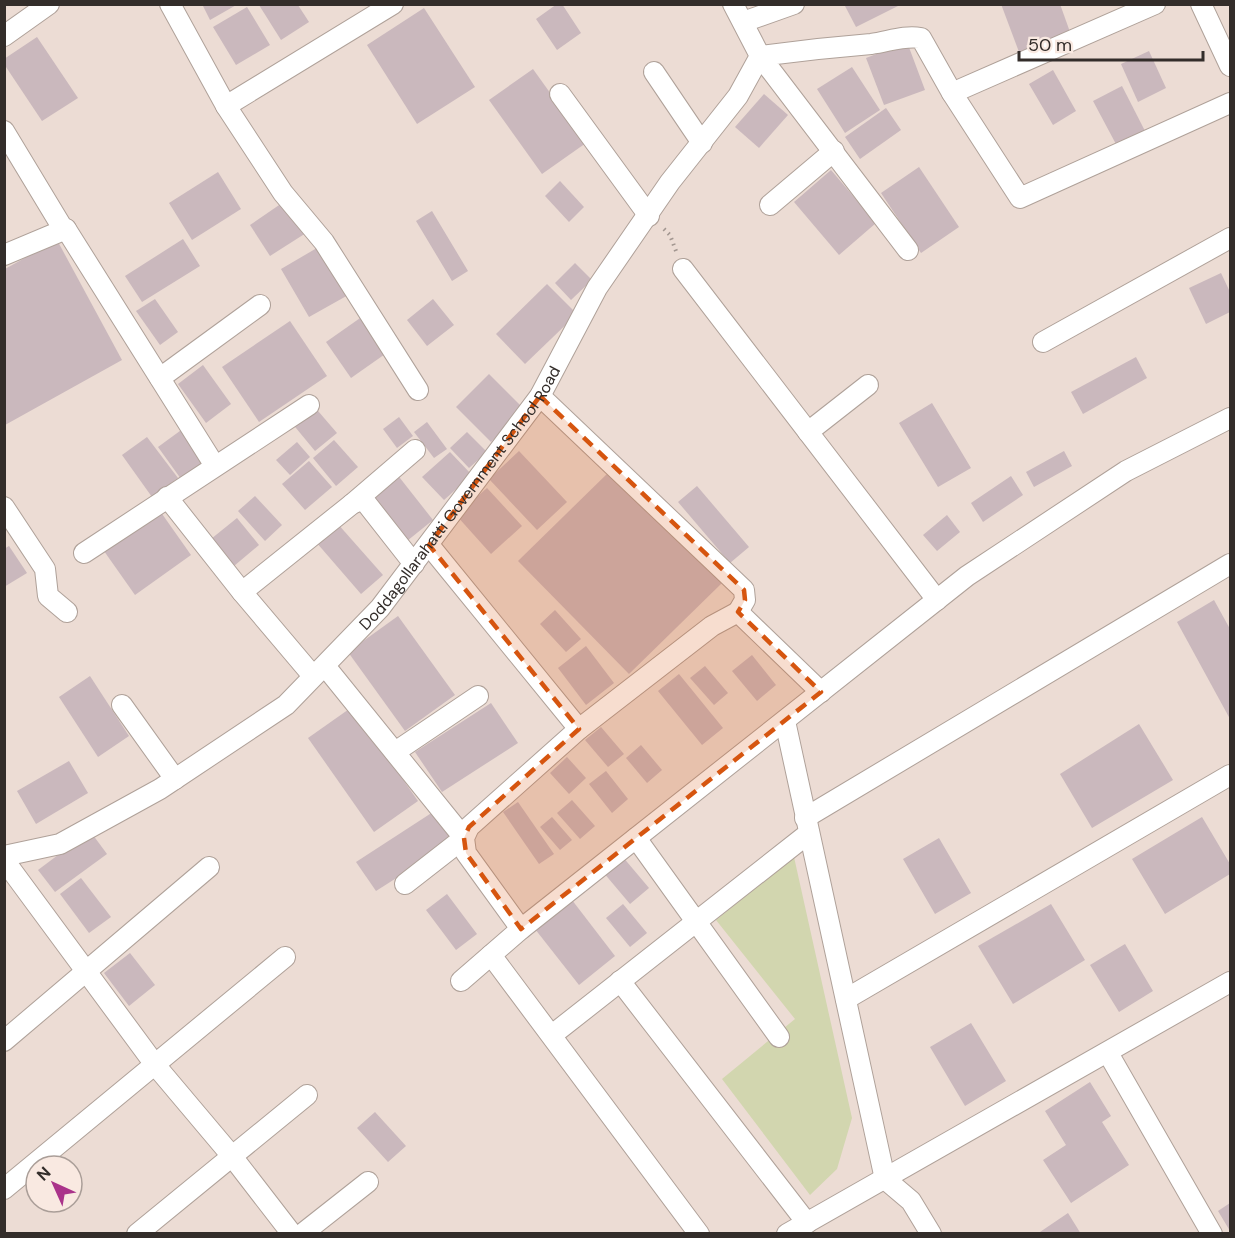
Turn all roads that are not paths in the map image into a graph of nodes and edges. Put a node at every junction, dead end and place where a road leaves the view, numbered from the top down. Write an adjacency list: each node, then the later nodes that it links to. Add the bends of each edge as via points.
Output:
1 (49, 4): 9 (street)
2 (170, 4): 16 (street)
3 (393, 4): 16 (street)
4 (734, 4): 8 (street)
5 (794, 4): 8 (street)
6 (1155, 4): 13 (street)
7 (1201, 4): 11 (street)
8 (743, 22): 10 (street)
9 (4, 36)
10 (760, 56): 13 (street, via 872,44 909,36 921,38); 18 (street, Doddagollarahatti Government School Road, via 738,96); 19 (street)
11 (1230, 66)
12 (654, 72): 18 (street)
13 (952, 93): 15 (street, via 1020,198)
14 (560, 94): 21 (street)
15 (1230, 103)
16 (226, 106): 31 (street, via 283,193 324,242)
17 (4, 131): 22 (street)
18 (702, 143): 21 (street, Doddagollarahatti Government School Road)
19 (834, 151): 20 (street); 24 (street)
20 (770, 205)
21 (649, 216): 32 (street, Doddagollarahatti Government School Road, via 597,288)
22 (66, 229): 25 (street); 29 (street)
23 (1230, 238): 28 (street)
24 (908, 250)
25 (4, 255)
26 (683, 269): 35 (street)
27 (260, 305): 29 (street)
28 (1043, 342)
29 (160, 378): 37 (street)
30 (868, 385): 35 (street)
31 (418, 390)
32 (540, 396): 42 (street, Doddagollarahatti Government School Road); 49 (street, via 744,590 745,600)
33 (309, 405): 37 (street)
34 (1230, 418): 47 (street, via 1126,471)
35 (808, 432): 47 (street)
36 (415, 450): 39 (street)
37 (215, 466): 38 (street)
38 (167, 497): 43 (street); 46 (street)
39 (352, 504): 44 (street, via 363,499); 46 (street)
40 (4, 507): 41 (street)
41 (11, 532): 48 (street, via 45,569 48,596)
42 (429, 544): 44 (street, Doddagollarahatti Government School Road); 55 (street)
43 (84, 553)
44 (414, 564): 50 (street, Doddagollarahatti Government School Road, via 380,608)
45 (1230, 564): 59 (street)
46 (242, 592): 50 (street)
47 (937, 600): 51 (street)
48 (67, 612)
49 (738, 612): 51 (street); 55 (street, via 712,626)
50 (319, 671): 56 (street); 58 (street, Doddagollarahatti Government School Road, via 286,705)
51 (821, 692): 54 (street)
52 (478, 696): 56 (street)
53 (122, 705): 58 (street)
54 (784, 721): 59 (street); 61 (street)
55 (579, 729): 60 (street, via 469,827)
56 (395, 752): 60 (street)
57 (1230, 776): 73 (street)
58 (174, 779): 62 (street, Doddagollarahatti Government School Road, via 60,844)
59 (807, 825): 65 (street); 73 (street)
60 (464, 838): 64 (street); 66 (street, via 466,853)
61 (636, 838): 65 (street); 66 (street)
62 (4, 858): 69 (street)
63 (208, 867): 69 (street)
64 (405, 884)
65 (695, 922): 71 (street); 75 (street)
66 (521, 929): 67 (street)
67 (491, 955): 70 (street); 74 (street)
68 (285, 957): 78 (street)
69 (87, 972): 76 (street); 78 (street)
70 (461, 981)
71 (620, 981): 74 (street); 84 (street)
72 (1230, 982): 77 (street)
73 (846, 999): 81 (street)
74 (552, 1035): 88 (street)
75 (779, 1037)
76 (4, 1041)
77 (1108, 1053): 81 (street); 91 (street)
78 (156, 1066): 80 (street); 83 (street)
79 (307, 1095): 80 (street)
80 (231, 1155): 85 (street); 86 (street)
81 (885, 1179): 84 (street); 90 (street, via 911,1201)
82 (368, 1182): 87 (street)
83 (4, 1190)
84 (807, 1222): 89 (street)
85 (137, 1233)
86 (291, 1233)
87 (302, 1233)
88 (699, 1233)
89 (787, 1233)
90 (931, 1233)
91 (1212, 1233)

